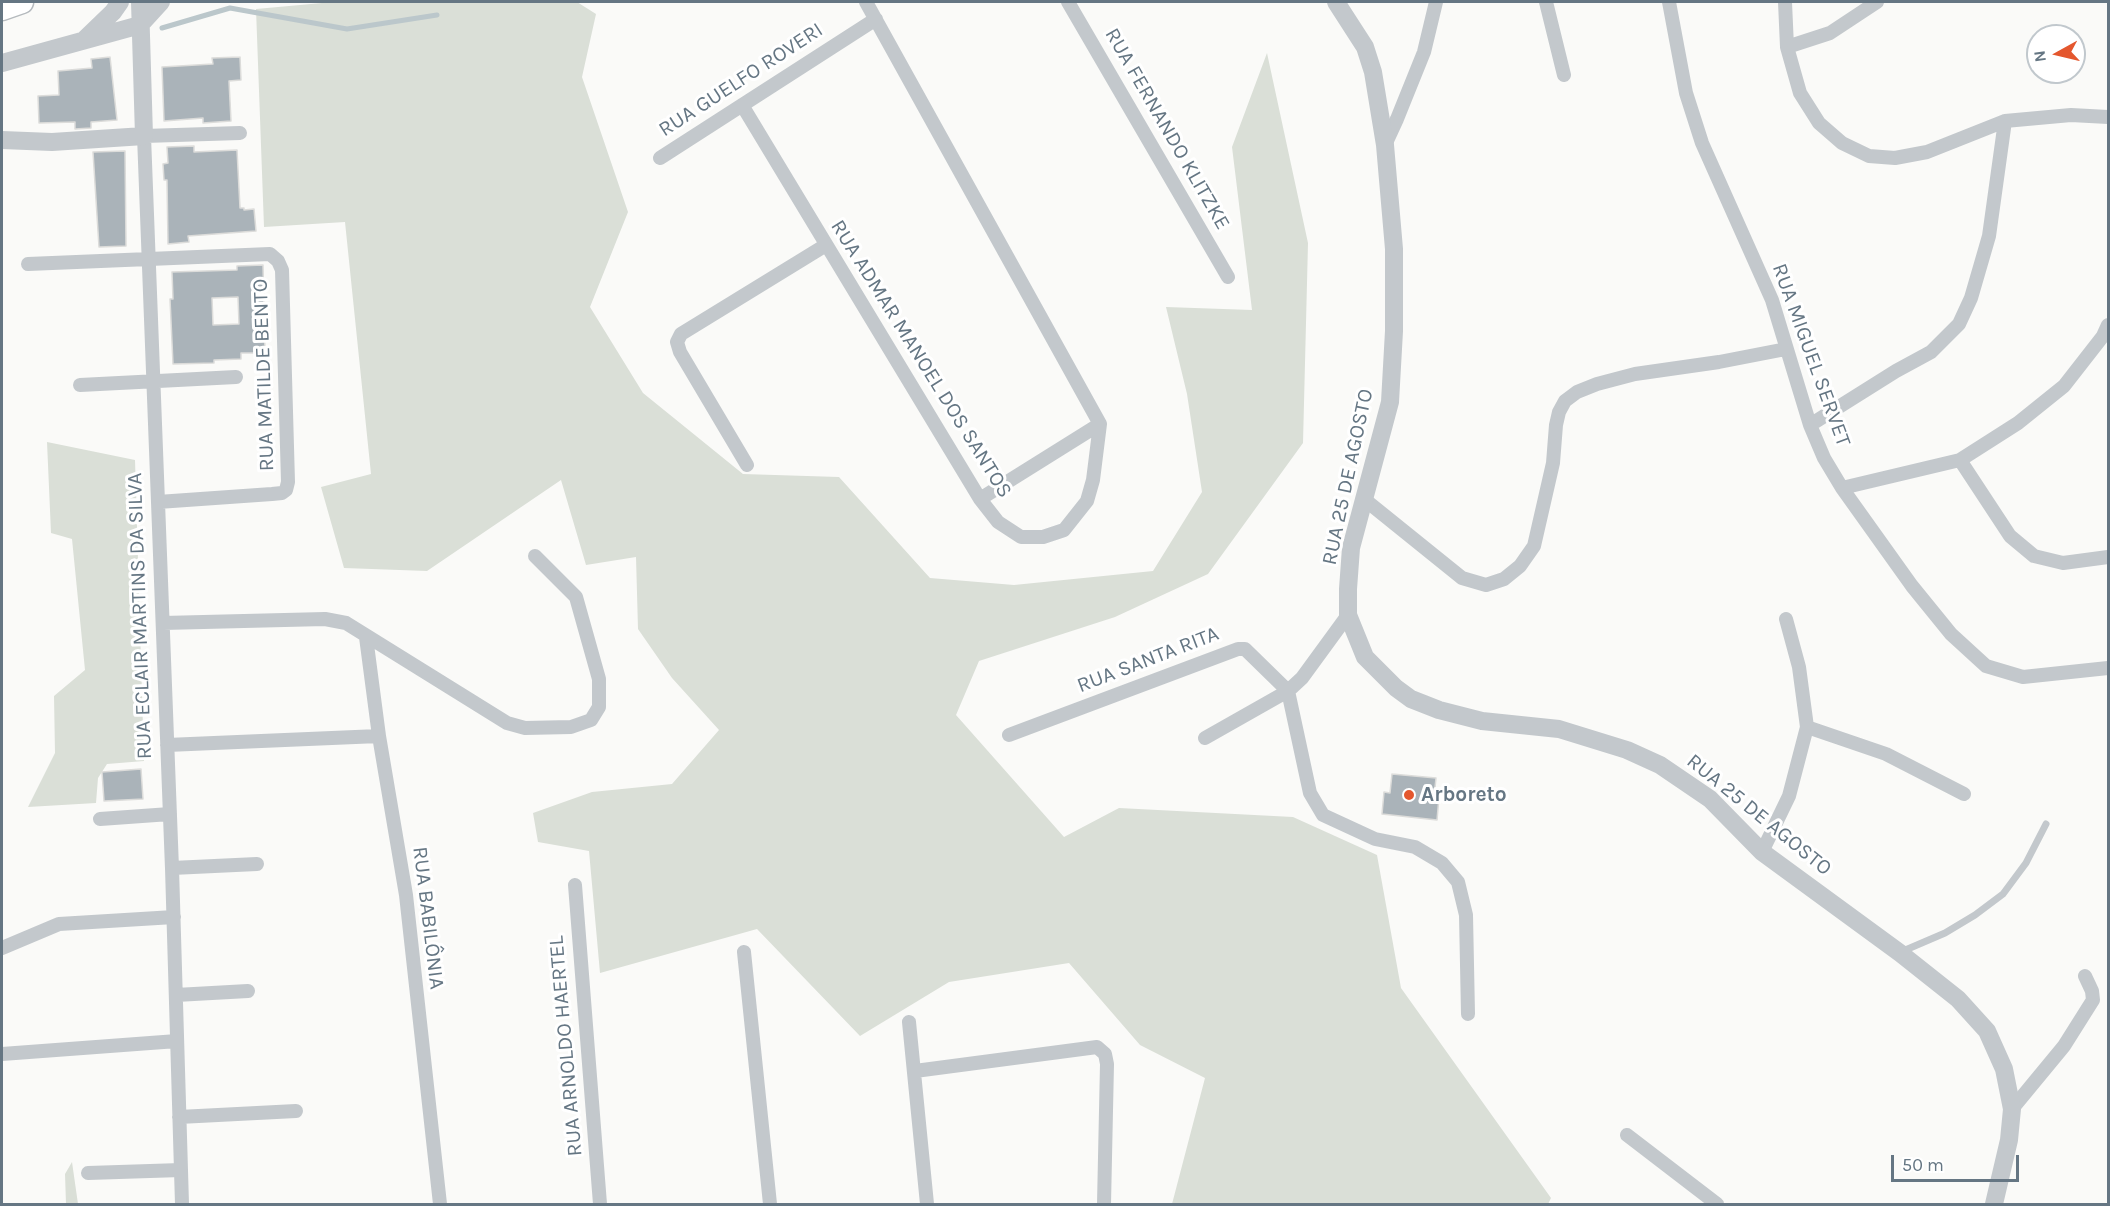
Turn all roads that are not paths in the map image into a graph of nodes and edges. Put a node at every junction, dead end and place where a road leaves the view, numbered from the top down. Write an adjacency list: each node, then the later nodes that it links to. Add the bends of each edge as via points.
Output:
1 (22, 2): 13 (main road)
2 (120, 2): 16 (street)
3 (140, 2): 15 (street, RUA ECLAIR MARTINS DA SILVA)
4 (161, 2): 15 (street)
5 (866, 2): 14 (street)
6 (1068, 2): 31 (street, RUA FERNANDO KLITZKE)
7 (1336, 2): 26 (street, RUA 25 DE AGOSTO, via 1365,47)
8 (1436, 2): 26 (street, via 1424,52)
9 (1546, 2): 19 (street)
10 (1669, 2): 33 (street, RUA MIGUEL SERVET, via 1686,93 1702,143 1772,300)
11 (1785, 2): 17 (street)
12 (1877, 2): 17 (street, via 1830,33)
13 (2, 9)
14 (876, 19): 20 (street, RUA GUELFO ROVERI); 37 (street)
15 (140, 25): 16 (street); 24 (street, RUA ECLAIR MARTINS DA SILVA)
16 (81, 42): 18 (street)
17 (1787, 47): 22 (street, via 1800,93 1819,123 1842,142 1869,156 1895,158 1928,152)
18 (5, 64)
19 (1564, 75)
20 (742, 105): 27 (street, RUA GUELFO ROVERI); 28 (street, RUA ADMAR MANOEL DOS SANTOS)
21 (2109, 117): 22 (street, via 2071,115)
22 (2005, 121): 38 (street, via 1989,236 1959,324 1931,352)
23 (240, 133): 24 (street)
24 (144, 136): 25 (street, via 52,142); 29 (street, RUA ECLAIR MARTINS DA SILVA)
25 (4, 139)
26 (1385, 145): 43 (street, RUA 25 DE AGOSTO, via 1394,249 1390,402)
27 (660, 158)
28 (826, 245): 40 (street, via 681,334 677,342); 42 (street, RUA ADMAR MANOEL DOS SANTOS)
29 (149, 259): 30 (street); 35 (street, RUA ECLAIR MARTINS DA SILVA); 44 (street, RUA MATILDE BENTO, via 270,254 282,270 286,490)
30 (28, 264)
31 (1228, 277)
32 (2109, 325): 39 (street, via 2064,386 2018,423)
33 (1786, 349): 38 (street, RUA MIGUEL SERVET); 43 (street, via 1635,374 1597,384 1565,401 1556,424 1553,463 1534,546 1520,566 1504,579 1486,585 1462,578)
34 (236, 377): 35 (street)
35 (154, 381): 36 (street); 44 (street, RUA ECLAIR MARTINS DA SILVA)
36 (80, 385)
37 (1100, 424): 42 (street); 42 (street, RUA ADMAR MANOEL DOS SANTOS, via 1087,501 1064,530 1043,537 1021,537 998,522)
38 (1810, 425): 41 (street, RUA MIGUEL SERVET)
39 (1960, 460): 41 (street); 46 (street, via 2010,536 2034,556 2063,563)
40 (747, 465)
41 (1842, 488): 51 (street, RUA MIGUEL SERVET, via 1912,586 1951,634 1986,666 2023,676)
42 (980, 499)
43 (1364, 499): 47 (street, RUA 25 DE AGOSTO, via 1351,548)
44 (158, 502): 49 (street, RUA ECLAIR MARTINS DA SILVA)
45 (535, 556): 50 (street, via 576,597 599,679 599,707 591,720 571,727 525,728 507,723)
46 (2109, 557)
47 (1348, 615): 52 (street); 62 (street, RUA 25 DE AGOSTO, via 1365,657 1412,699 1482,721 1559,729 1628,750 1659,765 1710,799)
48 (1786, 619): 53 (street, via 1799,667)
49 (163, 623): 50 (street, via 325,619 346,623); 57 (street, RUA ECLAIR MARTINS DA SILVA)
50 (366, 637): 55 (street, RUA BABILÔNIA)
51 (2109, 668)
52 (1288, 691): 54 (street, RUA SANTA RITA, via 1245,649 1238,649); 56 (street); 73 (street, via 1310,793 1323,815 1375,839 1415,847 1442,863 1458,882 1466,915)
53 (1808, 727): 58 (street, via 1886,754); 62 (street, via 1789,796)
54 (1009, 735)
55 (379, 736): 57 (street); 86 (street, RUA BABILÔNIA, via 406,895)
56 (1205, 738)
57 (167, 745): 59 (street, RUA ECLAIR MARTINS DA SILVA)
58 (1964, 794)
59 (170, 814): 60 (street); 64 (street, RUA ECLAIR MARTINS DA SILVA)
60 (100, 819)
61 (2046, 824): 69 (lane, via 2003,894 1945,933)
62 (1762, 852): 69 (street, RUA 25 DE AGOSTO)
63 (256, 864): 64 (street)
64 (172, 868): 66 (street, RUA ECLAIR MARTINS DA SILVA)
65 (575, 885): 87 (street, RUA ARNOLDO HAERTEL)
66 (174, 917): 67 (street, via 59,924); 72 (street, RUA ECLAIR MARTINS DA SILVA)
67 (2, 948)
68 (744, 952): 88 (street)
69 (1900, 952): 78 (street, RUA 25 DE AGOSTO, via 1958,999 1987,1031 2004,1069)
70 (2085, 976): 78 (street, via 2093,1000 2064,1046)
71 (248, 991): 72 (street)
72 (176, 995): 75 (street, RUA ECLAIR MARTINS DA SILVA)
73 (1468, 1014)
74 (909, 1022): 77 (street)
75 (177, 1041): 76 (street); 80 (street, RUA ECLAIR MARTINS DA SILVA)
76 (2, 1054)
77 (915, 1071): 89 (street); 90 (street, via 1097,1047 1105,1054 1107,1064)
78 (2012, 1109): 84 (street, RUA 25 DE AGOSTO)
79 (296, 1111): 80 (street)
80 (179, 1117): 82 (street, RUA ECLAIR MARTINS DA SILVA)
81 (1627, 1135): 91 (street)
82 (181, 1170): 83 (street); 85 (street, RUA ECLAIR MARTINS DA SILVA)
83 (88, 1173)
84 (1999, 1202)
85 (182, 1204)
86 (440, 1204)
87 (600, 1204)
88 (770, 1204)
89 (927, 1204)
90 (1104, 1204)
91 (1717, 1204)

